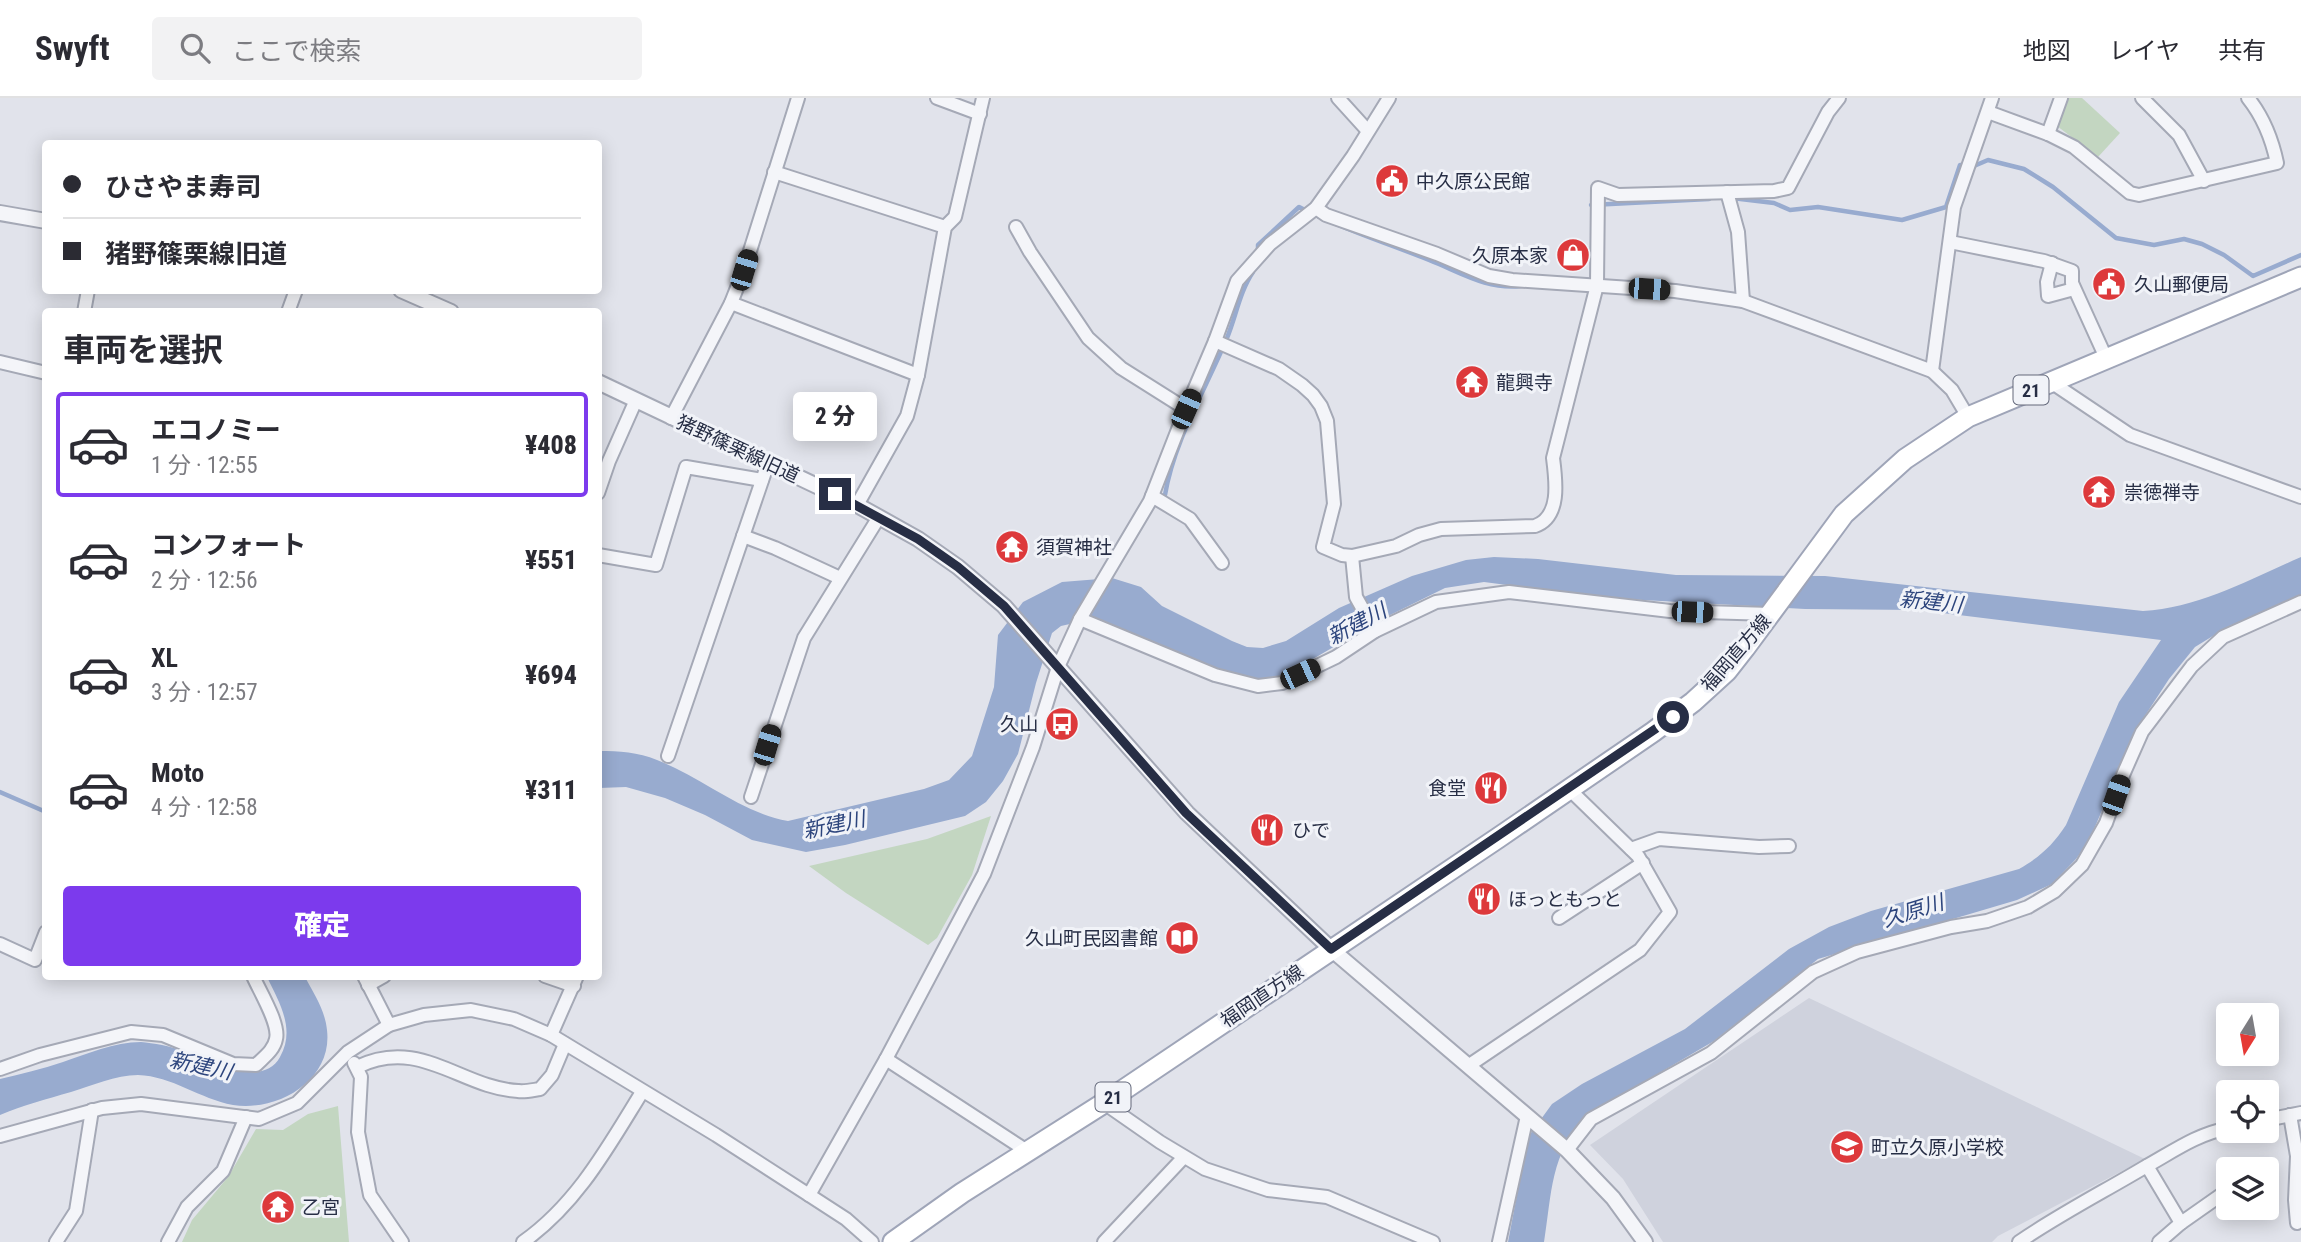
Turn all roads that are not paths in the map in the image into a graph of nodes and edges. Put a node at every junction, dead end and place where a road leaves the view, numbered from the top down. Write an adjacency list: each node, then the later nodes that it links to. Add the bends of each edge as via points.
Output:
1 (798, 98): 15 (street)
2 (937, 98): 12 (street)
3 (983, 98): 12 (street)
4 (1338, 98): 13 (street)
5 (1389, 98): 13 (street)
6 (1839, 98): 17 (street, via 1788,188)
7 (1992, 98): 11 (street)
8 (2061, 98): 14 (street)
9 (2141, 98): 16 (street, via 2179,135)
10 (2248, 98): 16 (street, via 2259,111 2277,163)
11 (1988, 112): 14 (street); 23 (street, via 1954,207)
12 (980, 114): 21 (street, via 955,217)
13 (1367, 130): 18 (street)
14 (2048, 134): 16 (street, via 2074,148 2130,193)
15 (774, 172): 21 (street); 30 (street)
16 (2204, 181)
17 (1727, 192): 26 (street, via 1618,195 1598,188); 29 (street, via 1738,232)
18 (1316, 208): 26 (street, via 1489,276); 32 (street, via 1269,244 1241,276)
19 (0, 213): 20 (street)
20 (42, 220)
21 (946, 228): 37 (street)
22 (1016, 228): 41 (street, via 1088,338 1121,368)
23 (1950, 242): 24 (street); 35 (street)
24 (2052, 263): 27 (street, via 2072,271); 27 (street, via 2048,296)
25 (2301, 277): 33 (main road, 福岡直方線 / 21)
26 (1597, 285): 29 (street, via 1675,290); 53 (street, via 1553,458 1554,498 1545,523 1441,529)
27 (2074, 289): 33 (street)
28 (410, 294): 31 (street)
29 (1743, 301): 35 (street)
30 (731, 303): 37 (street); 43 (street)
31 (442, 308)
32 (1215, 341): 41 (street); 53 (street, via 1279,369 1308,390 1321,407 1327,421 1334,504 1323,547)
33 (2106, 358): 38 (main road, 福岡直方線 / 21)
34 (0, 362): 36 (street)
35 (1932, 371): 42 (street, via 1952,390)
36 (42, 372)
37 (918, 375): 49 (street, via 907,416)
38 (2050, 382): 42 (main road, 福岡直方線 / 21); 48 (street, via 2130,435)
39 (602, 384): 40 (street, 猪野篠栗線旧道)
40 (636, 400): 43 (street, 猪野篠栗線旧道); 46 (street)
41 (1186, 409): 47 (street)
42 (1968, 417): 57 (main road, 福岡直方線 / 21, via 1923,446 1844,514)
43 (671, 418): 44 (street, 猪野篠栗線旧道)
44 (768, 463): 45 (street); 49 (street, 猪野篠栗線旧道)
45 (762, 480): 51 (street); 52 (street, via 685,467 656,565)
46 (602, 481)
47 (1152, 496): 54 (street, via 1190,519); 58 (street)
48 (2301, 497)
49 (857, 505): 50 (street, 猪野篠栗線旧道)
50 (879, 517): 55 (street); 60 (street, 猪野篠栗線旧道, via 958,567 1004,606)
51 (743, 536): 55 (street); 61 (street)
52 (602, 556)
53 (1352, 556): 59 (street, via 1356,597)
54 (1222, 563)
55 (840, 578): 63 (street, via 804,639)
56 (2301, 602): 90 (street, via 2223,637 2192,666 2142,732 2106,822 2082,865 2055,891 2028,907 1987,921 1857,952 1813,972 1711,1053 1591,1119)
57 (1771, 614): 59 (street, via 1670,611 1509,592 1436,602); 62 (main road, 福岡直方線 / 21, via 1727,671 1693,702)
58 (1080, 619): 59 (street, via 1215,675 1258,686 1282,683); 60 (street)
59 (1376, 631)
60 (1058, 667): 70 (street, 猪野篠栗線旧道, via 1186,813); 78 (street, via 984,874)
61 (668, 756)
62 (1569, 789): 65 (street); 70 (main road, 福岡直方線 / 21)
63 (751, 797)
64 (1789, 846): 65 (street, via 1659,839)
65 (1631, 849): 66 (street)
66 (1643, 863): 67 (street); 79 (street, via 1670,912 1640,950)
67 (1559, 918)
68 (42, 942): 69 (street, via 35,960)
69 (0, 944)
70 (1331, 949): 79 (street, 猪野篠栗線旧道); 83 (main road, 福岡直方線 / 21)
71 (255, 980): 81 (street, via 277,1037 271,1051 256,1065 233,1064 163,1035 131,1032)
72 (366, 981): 74 (street)
73 (575, 981): 75 (street)
74 (389, 1026): 75 (street, via 424,1015 471,1010 514,1019); 77 (street)
75 (551, 1035): 76 (street)
76 (565, 1044): 80 (street, via 552,1075 540,1089 494,1086 416,1059 391,1057); 82 (street)
77 (348, 1052): 80 (street); 86 (street, via 297,1103 259,1119)
78 (886, 1059): 91 (street); 94 (street)
79 (1468, 1066): 87 (street, 猪野篠栗線旧道)
80 (357, 1067): 100 (street, via 361,1077 358,1132 370,1195)
81 (0, 1069)
82 (642, 1092): 94 (street); 101 (street, via 600,1161 570,1199)
83 (1104, 1103): 91 (main road, 福岡直方線 / 21); 92 (street)
84 (92, 1110): 86 (street, via 141,1104); 89 (street); 98 (street, via 76,1211)
85 (2296, 1114): 97 (street)
86 (246, 1117): 99 (street, via 222,1171 187,1207)
87 (1531, 1120): 90 (street, 猪野篠栗線旧道); 106 (street)
88 (2216, 1130): 93 (street)
89 (0, 1136)
90 (1566, 1149): 107 (street, 猪野篠栗線旧道, via 1613,1198)
91 (1027, 1151): 103 (main road, 福岡直方線 / 21)
92 (1184, 1157): 104 (street); 105 (street, via 1268,1190 1327,1197)
93 (2147, 1166): 96 (street); 108 (street)
94 (809, 1195): 102 (street)
95 (2216, 1199): 96 (street)
96 (2181, 1223): 109 (street)
97 (2297, 1223)
98 (56, 1242)
99 (168, 1242)
100 (402, 1242)
101 (523, 1242)
102 (872, 1242)
103 (893, 1242)
104 (1104, 1242)
105 (1433, 1242)
106 (1499, 1242)
107 (1644, 1242)
108 (2020, 1242)
109 (2159, 1242)

